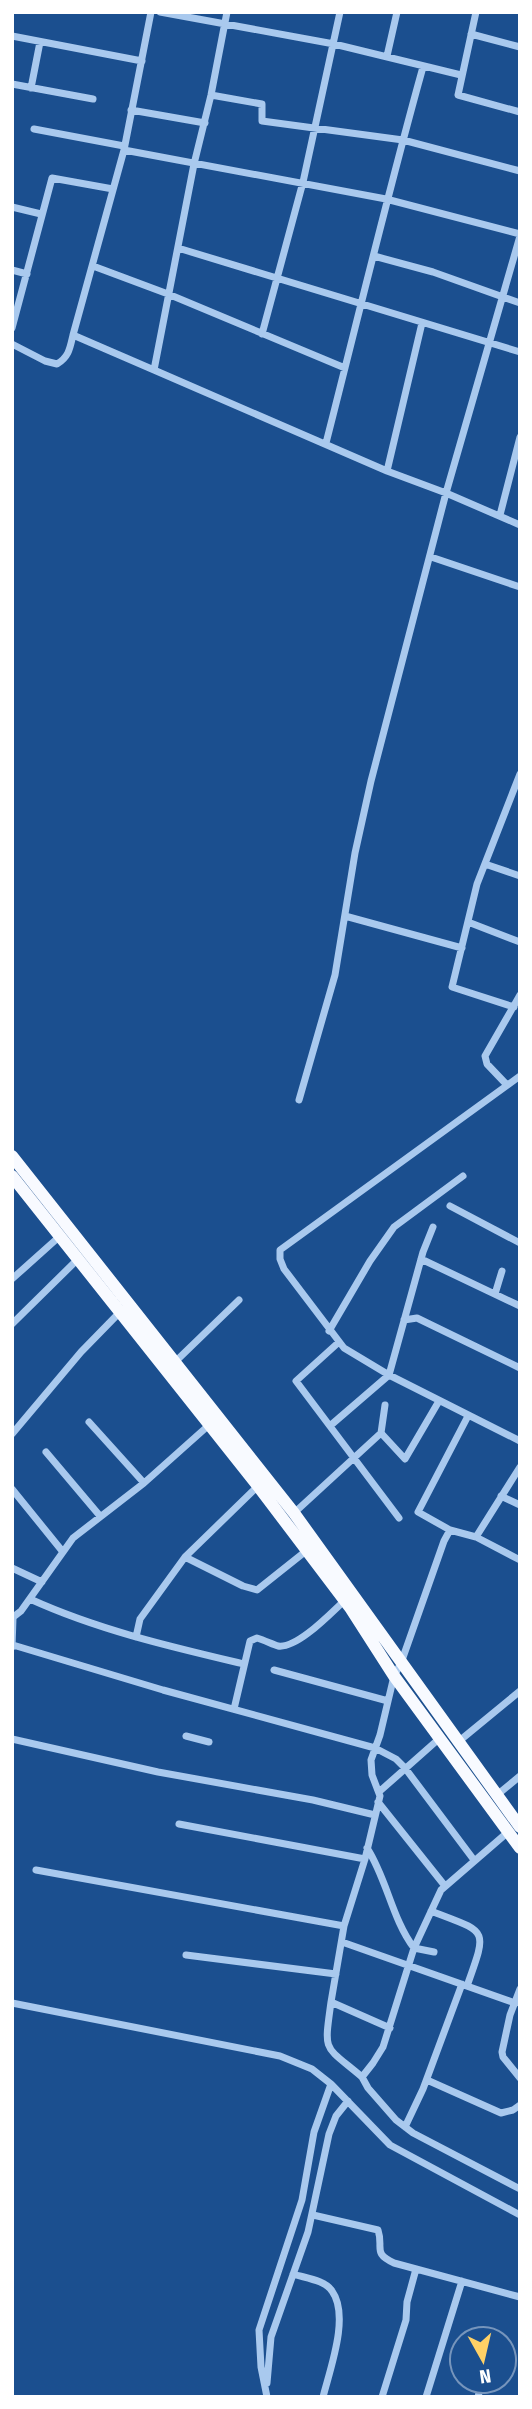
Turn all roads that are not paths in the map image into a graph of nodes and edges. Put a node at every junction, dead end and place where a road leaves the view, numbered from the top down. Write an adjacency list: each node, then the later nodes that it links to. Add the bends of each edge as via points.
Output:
1 (151, 12): 14 (street)
2 (160, 12): 7 (street)
3 (227, 12): 7 (street)
4 (340, 12): 11 (street)
5 (397, 12): 13 (street)
6 (476, 12): 8 (street)
7 (223, 24): 11 (street); 19 (street)
8 (471, 34): 12 (street); 16 (street)
9 (12, 36): 10 (street)
10 (40, 42): 14 (street); 18 (street)
11 (334, 44): 13 (street); 24 (street)
12 (520, 47)
13 (387, 56): 15 (street)
14 (142, 61): 21 (street)
15 (423, 67): 16 (street); 26 (street)
16 (461, 75): 22 (street, via 458,95)
17 (12, 84): 18 (street)
18 (31, 88): 20 (street)
19 (211, 95): 23 (street); 24 (street, via 262,104 262,121)
20 (93, 99)
21 (131, 110): 23 (street); 27 (street)
22 (520, 112)
23 (205, 123): 28 (street)
24 (314, 129): 26 (street); 30 (street)
25 (34, 130): 27 (street)
26 (403, 140): 29 (street); 32 (street)
27 (124, 148): 28 (street); 31 (street)
28 (194, 164): 30 (street); 36 (street)
29 (520, 171)
30 (303, 182): 32 (street); 41 (street)
31 (113, 189): 34 (street, via 52,178); 38 (street)
32 (386, 199): 35 (street); 37 (street)
33 (12, 207): 34 (street)
34 (41, 214): 40 (street)
35 (520, 235): 43 (street)
36 (178, 247): 41 (street); 42 (street)
37 (374, 256): 43 (street); 45 (street)
38 (93, 266): 42 (street); 49 (street)
39 (12, 270): 40 (street)
40 (27, 274): 47 (street)
41 (276, 279): 45 (street); 48 (street)
42 (169, 294): 48 (street); 54 (street)
43 (500, 298): 44 (street); 51 (street)
44 (520, 303)
45 (360, 305): 46 (street); 53 (street)
46 (422, 323): 51 (street); 57 (street)
47 (12, 328)
48 (262, 334): 53 (street)
49 (73, 335): 50 (street, via 69,352 57,364); 54 (street)
50 (12, 344)
51 (490, 344): 52 (street); 58 (street)
52 (520, 352)
53 (345, 368): 56 (street)
54 (154, 370): 56 (street)
55 (520, 437): 59 (street)
56 (326, 443): 57 (street)
57 (387, 471): 58 (street)
58 (446, 493): 59 (street); 61 (street)
59 (500, 515): 60 (street)
60 (520, 525)
61 (431, 558): 62 (street); 68 (street, via 371,781)
62 (520, 587)
63 (520, 774): 64 (street)
64 (510, 798): 65 (street); 66 (street)
65 (520, 802)
66 (485, 864): 67 (street); 69 (street)
67 (520, 876)
68 (345, 916): 71 (street); 76 (street, via 335,975)
69 (468, 922): 70 (street); 71 (street)
70 (520, 942)
71 (462, 948): 73 (street, via 452,987)
72 (520, 995): 73 (street)
73 (514, 1007): 75 (street, via 485,1056 486,1064)
74 (520, 1076): 75 (street)
75 (507, 1085): 94 (street, via 280,1250 285,1269)
76 (299, 1100)
77 (12, 1156): 84 (highway)
78 (463, 1175): 94 (street, via 394,1227)
79 (12, 1176): 82 (highway)
80 (450, 1206): 83 (street)
81 (433, 1227): 85 (street)
82 (60, 1236): 84 (highway); 87 (street)
83 (520, 1243)
84 (83, 1254): 91 (highway); 93 (street); 96 (highway)
85 (421, 1259): 88 (street); 92 (street)
86 (502, 1272): 88 (street)
87 (12, 1279)
88 (495, 1294): 90 (street)
89 (239, 1300): 96 (street)
90 (520, 1306)
91 (120, 1312): 103 (highway); 105 (street)
92 (404, 1320): 97 (street, via 417,1318); 98 (street)
93 (12, 1324)
94 (330, 1331): 95 (street)
95 (339, 1342): 98 (street); 104 (street, via 296,1381)
96 (175, 1362): 111 (highway)
97 (520, 1368)
98 (389, 1375): 99 (street); 104 (street)
99 (439, 1401): 101 (street); 106 (street, via 404,1459)
100 (385, 1405): 106 (street)
101 (468, 1416): 107 (street); 119 (street, via 418,1512)
102 (89, 1422): 112 (street)
103 (209, 1426): 111 (highway); 112 (street)
104 (331, 1426): 109 (street)
105 (14, 1429)
106 (382, 1433): 109 (street)
107 (520, 1441)
108 (46, 1452): 117 (street)
109 (356, 1458): 116 (street); 118 (street)
110 (520, 1467): 114 (street)
111 (262, 1482): 116 (highway); 121 (highway); 123 (street)
112 (144, 1483): 117 (street)
113 (12, 1489): 122 (street)
114 (501, 1496): 115 (street); 120 (street)
115 (520, 1504)
116 (294, 1513): 132 (highway)
117 (100, 1516): 122 (street)
118 (399, 1518)
119 (450, 1530): 120 (street); 132 (street)
120 (477, 1537): 124 (street)
121 (306, 1551): 123 (street, via 257,1590); 128 (highway)
122 (63, 1552): 126 (street)
123 (185, 1557): 130 (street, via 140,1619)
124 (520, 1560)
125 (12, 1568): 126 (street)
126 (42, 1582): 127 (street)
127 (30, 1599): 129 (street); 130 (street)
128 (344, 1601): 133 (street, via 288,1645 254,1639); 135 (highway)
129 (13, 1618): 131 (street)
130 (136, 1637): 133 (street)
131 (12, 1646): 138 (street)
132 (401, 1663): 135 (street); 139 (highway)
133 (244, 1664): 138 (street)
134 (274, 1670): 137 (street)
135 (394, 1676): 137 (street); 139 (highway)
136 (520, 1691): 143 (street)
137 (388, 1701): 144 (street)
138 (234, 1709): 144 (street)
139 (444, 1734): 143 (highway); 145 (street); 152 (highway)
140 (186, 1736): 142 (street)
141 (12, 1740): 150 (street)
142 (208, 1742)
143 (458, 1742): 148 (highway)
144 (375, 1748): 145 (street); 147 (street, via 372,1775)
145 (405, 1768): 147 (street); 156 (street)
146 (520, 1776): 148 (street)
147 (380, 1791): 149 (street)
148 (497, 1796): 152 (highway)
149 (378, 1802): 150 (street); 158 (street)
150 (375, 1815): 154 (street)
151 (179, 1824): 155 (street)
152 (514, 1830): 153 (highway); 156 (street)
153 (520, 1847)
154 (368, 1848): 155 (street); 162 (street)
155 (365, 1859): 160 (street)
156 (474, 1860): 158 (street)
157 (36, 1870): 160 (street)
158 (445, 1886): 159 (street)
159 (431, 1911): 162 (street); 167 (street, via 479,1934 480,1951)
160 (344, 1926): 161 (street)
161 (342, 1942): 165 (street); 166 (street)
162 (414, 1948): 163 (street); 165 (street)
163 (434, 1952)
164 (186, 1955): 166 (street)
165 (409, 1965): 167 (street); 172 (street)
166 (336, 1974): 169 (street)
167 (465, 1985): 170 (street); 175 (street)
168 (520, 1989): 170 (street)
169 (331, 2002): 172 (street); 173 (street, via 328,2049)
170 (517, 2002): 174 (street, via 502,2052)
171 (12, 2003): 176 (street, via 280,2056 313,2069)
172 (390, 2028): 173 (street)
173 (362, 2077): 179 (street)
174 (520, 2078)
175 (427, 2080): 178 (street, via 501,2113); 179 (street)
176 (331, 2084): 177 (street); 187 (street, via 314,2132 302,2200 259,2330)
177 (348, 2101): 181 (street, via 390,2145); 182 (street, via 335,2116 329,2134)
178 (520, 2105)
179 (405, 2127): 180 (street)
180 (520, 2189)
181 (520, 2215)
182 (313, 2216): 183 (street, via 378,2230 382,2256); 184 (street)
183 (416, 2269): 185 (street); 189 (street)
184 (293, 2274): 187 (street, via 271,2337); 188 (street, via 323,2284 337,2303 341,2321)
185 (462, 2281): 186 (street); 190 (street)
186 (520, 2297)
187 (267, 2397)
188 (323, 2397)
189 (382, 2397)
190 (426, 2397)

